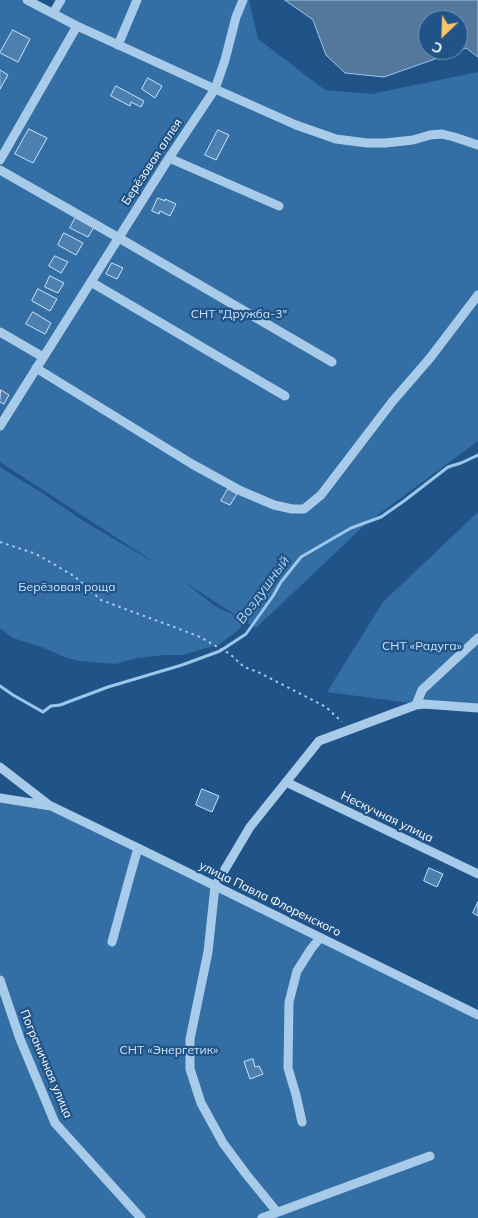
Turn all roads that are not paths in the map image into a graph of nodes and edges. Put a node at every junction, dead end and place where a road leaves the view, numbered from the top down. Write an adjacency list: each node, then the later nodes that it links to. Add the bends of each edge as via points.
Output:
1 (27, 0): 5 (street)
2 (61, 0): 5 (street)
3 (137, 0): 7 (street)
4 (243, 0): 8 (street, Берёзовая аллея)
5 (53, 13): 6 (street)
6 (77, 26): 7 (street); 11 (street)
7 (118, 44): 8 (street)
8 (215, 89): 9 (street, via 336,139 385,144 442,134); 10 (street, Берёзовая аллея)
9 (478, 145)
10 (169, 158): 13 (street); 14 (street, Берёзовая аллея)
11 (0, 160)
12 (0, 170): 14 (street)
13 (279, 206)
14 (118, 238): 15 (street, Берёзовая аллея); 19 (street)
15 (91, 282): 18 (street, Берёзовая аллея); 21 (street)
16 (478, 295): 20 (street, via 321,495 304,509 274,505 241,491)
17 (0, 332): 18 (street)
18 (43, 357): 20 (street, Берёзовая аллея)
19 (332, 362)
20 (36, 368): 22 (street, Берёзовая аллея)
21 (285, 396)
22 (0, 426)
23 (478, 638): 24 (street, via 422,690)
24 (416, 705): 25 (street); 27 (street, via 319,741)
25 (478, 708)
26 (0, 767): 29 (street, улица Павла Флоренского)
27 (286, 782): 31 (street, Нескучная улица); 32 (street, via 250,827)
28 (0, 798): 29 (street, улица Павла Флоренского)
29 (51, 806): 30 (street, улица Павла Флоренского)
30 (138, 848): 32 (street, улица Павла Флоренского); 34 (street)
31 (478, 874)
32 (215, 886): 33 (street, улица Павла Флоренского); 39 (street, via 208,952 190,1039 190,1069 201,1103 224,1143)
33 (320, 938): 36 (street, улица Павла Флоренского); 37 (street, via 297,971 290,1002 288,1068)
34 (112, 942)
35 (0, 980): 40 (street, Пограничная улица, via 20,1039 55,1123)
36 (478, 1015)
37 (302, 1122)
38 (430, 1156): 39 (street)
39 (277, 1212): 41 (street)
40 (141, 1218)
41 (262, 1218)

